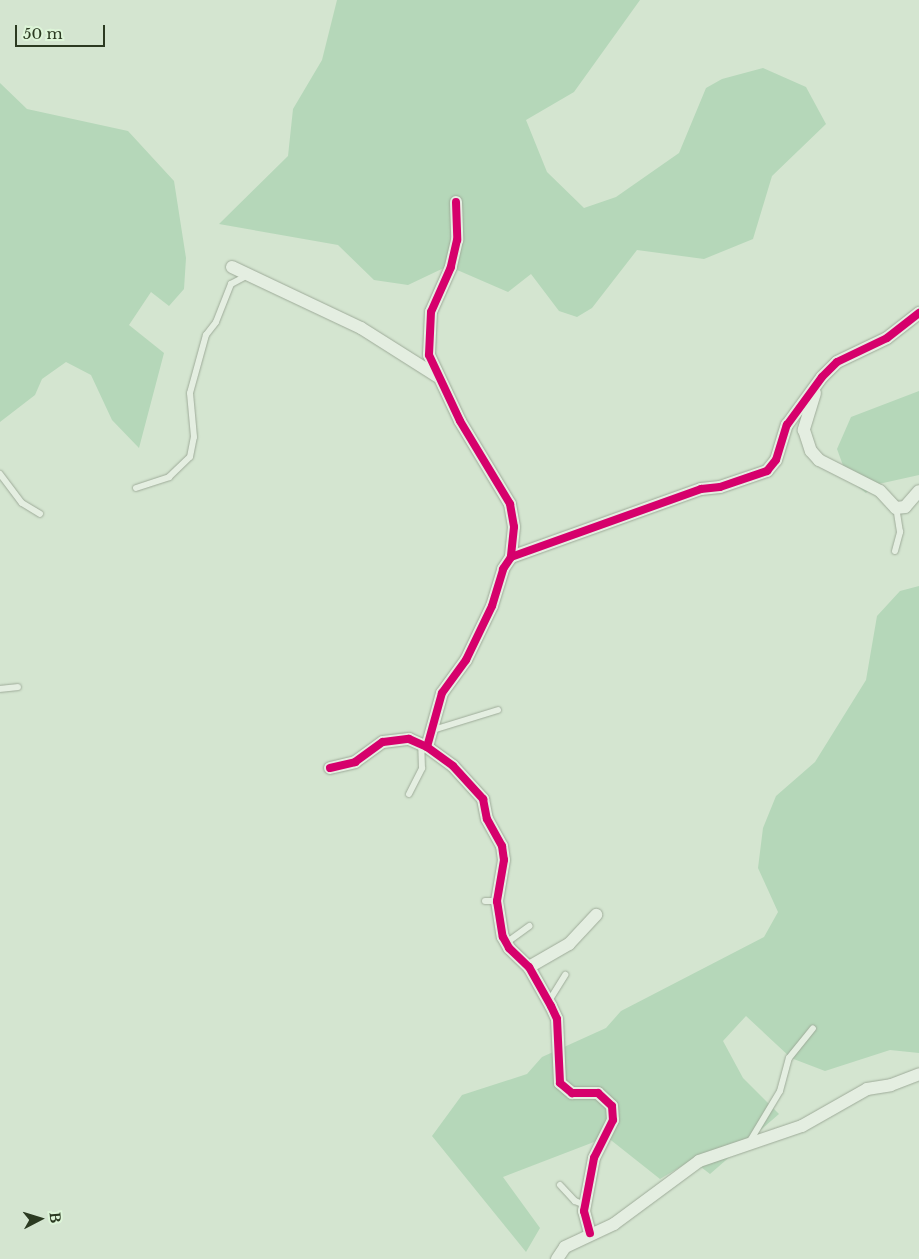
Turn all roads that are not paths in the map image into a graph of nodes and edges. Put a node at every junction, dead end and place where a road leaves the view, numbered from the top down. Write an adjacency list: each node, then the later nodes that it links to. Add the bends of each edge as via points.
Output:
1 (456, 202): 5 (street, via 457,240 451,268 431,312 429,356)
2 (232, 267): 3 (street)
3 (248, 275): 5 (street, via 361,328); 8 (lane, via 231,284 216,322 206,335 189,400 194,437 190,457 169,477)
4 (919, 313): 6 (street, via 887,338 838,362)
5 (438, 376): 13 (street, via 460,421 510,504 514,527)
6 (822, 377): 10 (street, via 804,430 811,451 819,460 880,491); 13 (street, via 787,425 776,460 767,471 720,487 701,489)
7 (0, 474): 11 (lane, via 22,503)
8 (136, 488)
9 (919, 492): 10 (street, via 905,507)
10 (896, 508): 12 (lane, via 900,532)
11 (40, 514)
12 (895, 551)
13 (511, 558): 17 (street, via 503,569 492,606 466,660 442,693)
14 (18, 687): 15 (lane)
15 (0, 689)
16 (498, 710): 17 (lane)
17 (432, 730): 18 (street)
18 (424, 745): 19 (street, via 409,739 392,740 355,762); 20 (lane, via 422,768); 23 (street, via 453,766 483,799 487,819 502,846 504,860 491,901)
19 (330, 768)
20 (408, 794)
21 (596, 915): 24 (street, via 569,944)
22 (529, 926): 23 (lane)
23 (506, 943): 24 (street)
24 (528, 967): 26 (street)
25 (565, 974): 26 (lane)
26 (549, 1001): 31 (street, via 557,1019 560,1083 572,1093 598,1093 612,1106 613,1120 594,1158)
27 (814, 1028): 29 (lane, via 789,1058 780,1091)
28 (919, 1074): 29 (street, via 891,1085 867,1088 802,1126)
29 (749, 1144): 32 (street, via 699,1161 614,1224)
30 (560, 1185): 31 (lane, via 575,1202)
31 (585, 1205): 32 (street)
32 (590, 1233): 33 (street, via 565,1247)
33 (557, 1259)

